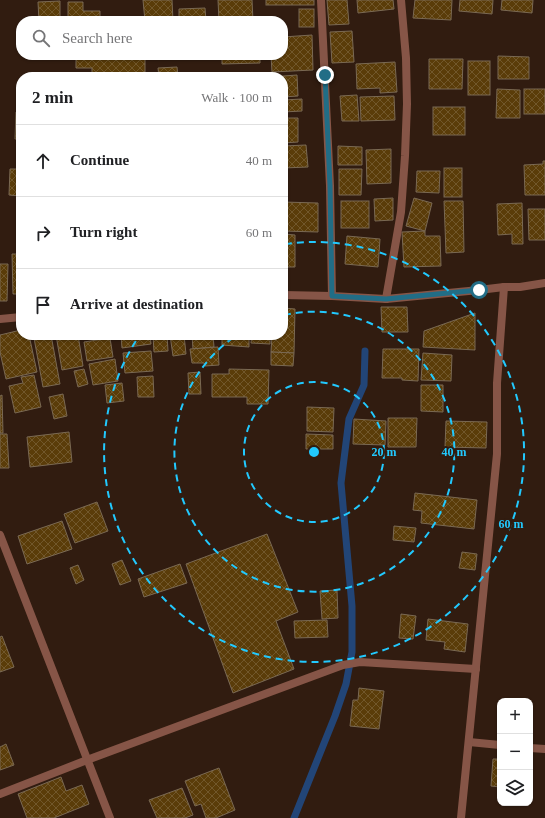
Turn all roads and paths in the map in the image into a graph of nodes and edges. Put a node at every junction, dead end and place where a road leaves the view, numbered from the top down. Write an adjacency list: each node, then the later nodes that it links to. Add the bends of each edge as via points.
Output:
1 (321, 0): 6 (street, via 330,186)
2 (401, 0): 7 (street, via 406,58 405,156 401,212)
3 (545, 283): 4 (street)
4 (504, 286): 7 (street); 11 (street, via 497,383 497,454)
5 (288, 295): 6 (street)
6 (332, 296): 7 (street)
7 (386, 299)
8 (16, 317): 9 (street)
9 (0, 319)
10 (0, 535): 16 (street)
11 (476, 669): 12 (street); 16 (street, via 360,662 343,665)
12 (469, 742): 13 (street); 19 (street)
13 (497, 745)
14 (533, 748): 15 (street)
15 (545, 749)
16 (87, 760): 17 (street); 18 (street)
17 (0, 794)
18 (110, 818)
19 (461, 818)

